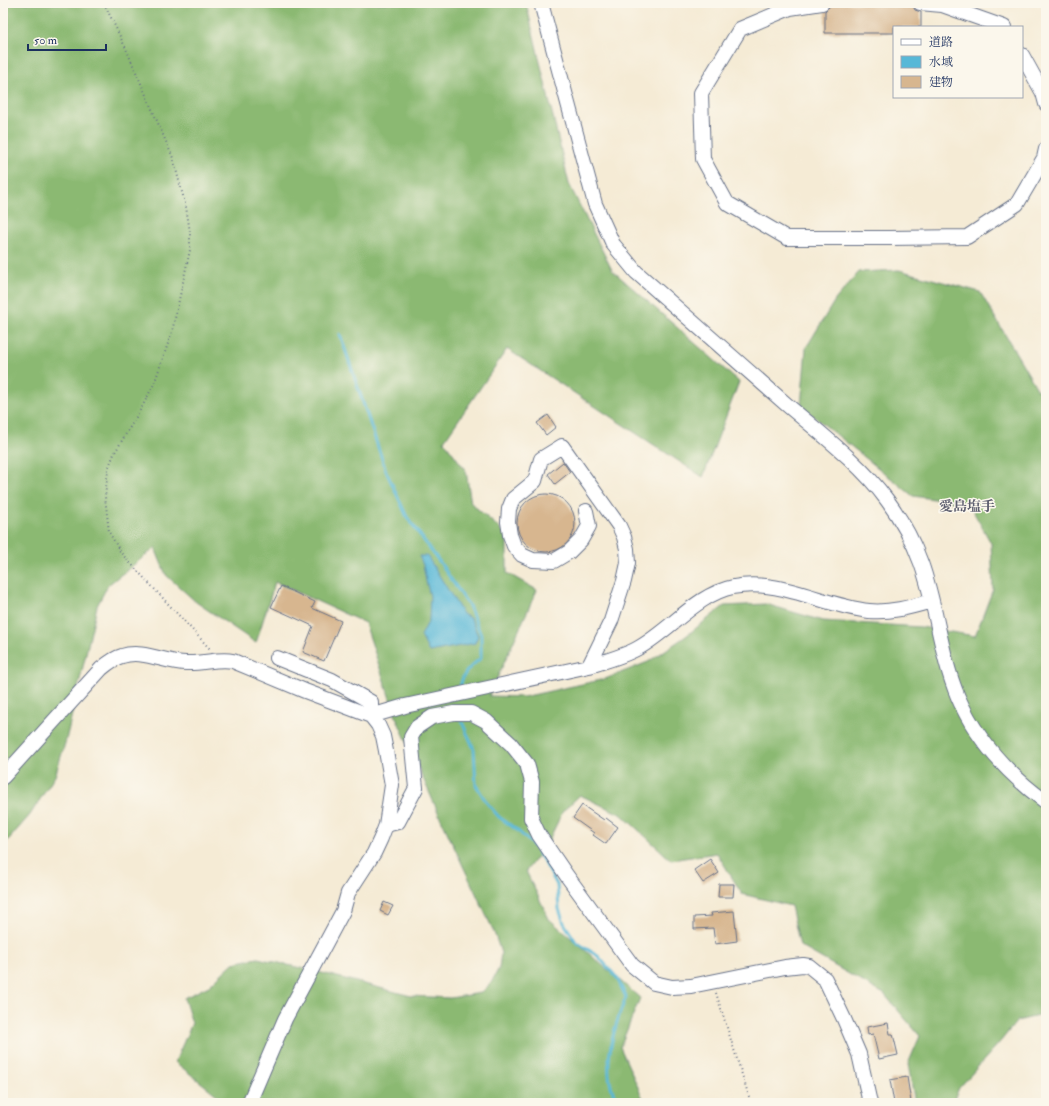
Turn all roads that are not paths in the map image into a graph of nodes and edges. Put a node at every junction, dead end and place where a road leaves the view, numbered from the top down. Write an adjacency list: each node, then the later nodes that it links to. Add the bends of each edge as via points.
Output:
1 (541, 3): 9 (street, via 595,204 613,244 636,272 870,479 886,499 910,538 921,563)
2 (822, 3): 7 (street, via 790,8 740,29 701,93 704,159 728,203 786,238 967,237 1017,204 1044,158)
3 (920, 3): 4 (street, via 942,6)
4 (1001, 26)
5 (1023, 57): 6 (street, via 1043,93)
6 (1046, 104)
7 (1046, 149)
8 (586, 510): 11 (street, via 589,526 581,540 569,552 554,561 533,560 522,555 514,546 508,522 513,499 535,481 540,459 562,446 619,526 627,549 628,563 611,620)
9 (932, 601): 11 (street, via 898,610 869,611 755,584 732,587 700,603 639,648); 14 (street, via 958,697 976,731 1004,766)
10 (277, 658): 12 (street, via 332,680 371,702)
11 (589, 666): 12 (street, via 405,706)
12 (371, 716): 13 (street, via 233,661 184,663 142,655 122,655 101,669); 15 (street, via 383,736 392,785)
13 (7, 773)
14 (1046, 802)
15 (386, 825): 16 (street, via 374,853 348,893 343,911 332,933 285,1018); 17 (street, via 398,822 416,788 411,736 416,727 432,717 454,713 471,713 486,721 511,744 527,764 532,782 531,818 539,835 632,965 654,983 672,987 691,986 785,967 803,965 813,968 825,979 853,1040)
16 (249, 1103)
17 (870, 1103)

